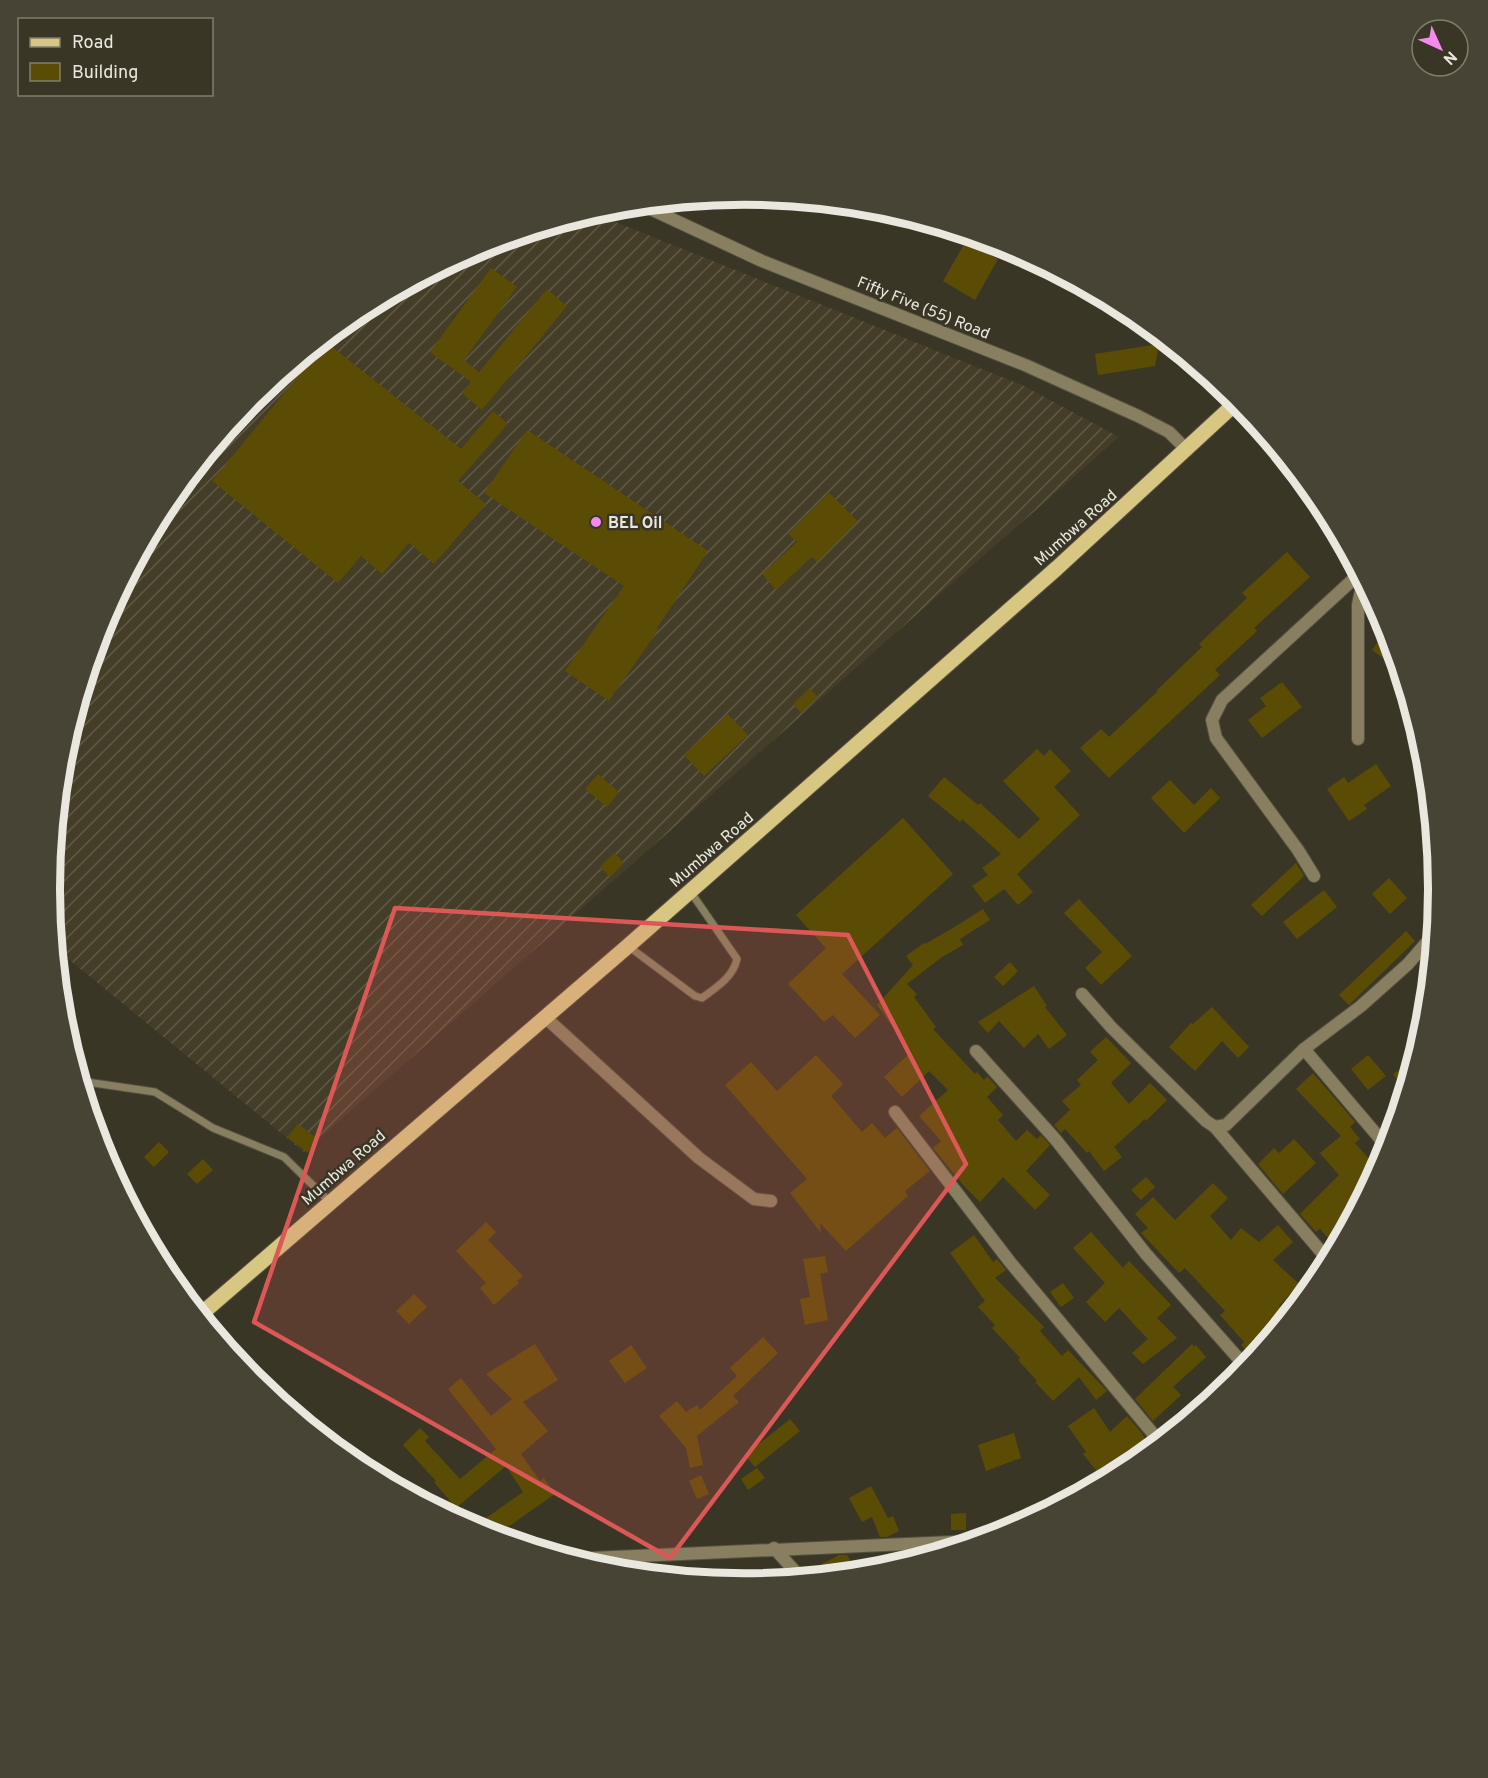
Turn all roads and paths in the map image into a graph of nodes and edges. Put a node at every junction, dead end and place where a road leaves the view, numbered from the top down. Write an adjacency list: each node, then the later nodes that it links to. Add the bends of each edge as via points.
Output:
1 (655, 211): 3 (street, Fifty Five (55) Road, via 762,261 1025,365 1169,432)
2 (1231, 409): 3 (main road, Mumbwa Road)
3 (1187, 450): 8 (main road, Mumbwa Road)
4 (1353, 579): 7 (street, via 1222,700 1212,720 1216,738)
5 (1360, 593): 6 (street)
6 (1358, 739)
7 (1314, 876)
8 (690, 891): 10 (main road, Mumbwa Road); 10 (lane, via 737,959 727,978 702,998 695,996)
9 (1426, 943): 13 (street, via 1361,1006)
10 (628, 946): 12 (main road, Mumbwa Road)
11 (1082, 994): 17 (street)
12 (545, 1017): 19 (street, via 699,1158 754,1199); 20 (main road, Mumbwa Road)
13 (1304, 1049): 17 (street, via 1226,1125); 18 (street)
14 (976, 1051): 23 (street)
15 (88, 1082): 20 (lane, via 155,1092 213,1128 284,1158)
16 (895, 1112): 24 (street, via 1010,1262)
17 (1215, 1127): 21 (street)
18 (1381, 1139)
19 (771, 1201)
20 (330, 1202): 22 (main road, Mumbwa Road)
21 (1322, 1253)
22 (205, 1310)
23 (1240, 1360)
24 (1155, 1436)
25 (948, 1542): 26 (street)
26 (774, 1548): 27 (street); 28 (street)
27 (596, 1557)
28 (795, 1571)

